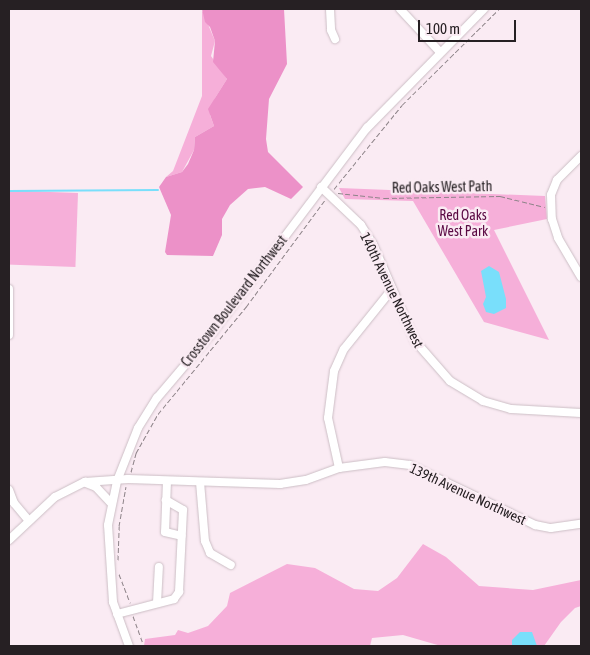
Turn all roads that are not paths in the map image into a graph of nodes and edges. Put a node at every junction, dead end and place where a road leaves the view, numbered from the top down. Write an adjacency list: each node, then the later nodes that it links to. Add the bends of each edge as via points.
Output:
1 (330, 9): 4 (street)
2 (400, 9): 5 (street)
3 (484, 9): 5 (street, Crosstown Boulevard Northwest)
4 (335, 39)
5 (439, 51): 7 (street, Crosstown Boulevard Northwest, via 367,128)
6 (581, 156): 8 (street, via 552,188 551,208 558,238)
7 (321, 187): 10 (street, 140th Avenue Northwest, via 361,225); 14 (street, Crosstown Boulevard Northwest, via 218,326 148,411 127,449)
8 (581, 277)
9 (9, 289): 11 (street)
10 (392, 289): 12 (street, 140th Avenue Northwest, via 415,341 450,381 483,401 511,409); 13 (street, via 344,349 334,371 328,418)
11 (9, 335)
12 (581, 413)
13 (339, 468): 17 (street, 139th Avenue Northwest, via 306,480 280,484); 22 (street, 139th Avenue Northwest, via 386,462 410,465 535,525 551,528)
14 (117, 481): 15 (street, 139th Avenue Northwest); 16 (street, 139th Avenue Northwest); 20 (street, Crosstown Boulevard Northwest)
15 (167, 481): 17 (street, 139th Avenue Northwest); 19 (street)
16 (85, 482): 20 (street, via 96,486); 21 (street, via 65,489)
17 (200, 482): 25 (street, via 205,542 210,553)
18 (9, 490): 21 (street, via 14,503)
19 (166, 500): 23 (street, via 183,510); 23 (street, via 165,532)
20 (111, 503): 28 (street, Crosstown Boulevard Northwest, via 110,579)
21 (29, 521): 24 (street)
22 (581, 524)
23 (182, 536): 27 (street, via 179,592 174,599)
24 (9, 540)
25 (231, 565)
26 (159, 567): 27 (street)
27 (157, 603): 28 (street)
28 (117, 614): 29 (street, Crosstown Boulevard Northwest)
29 (129, 646)

